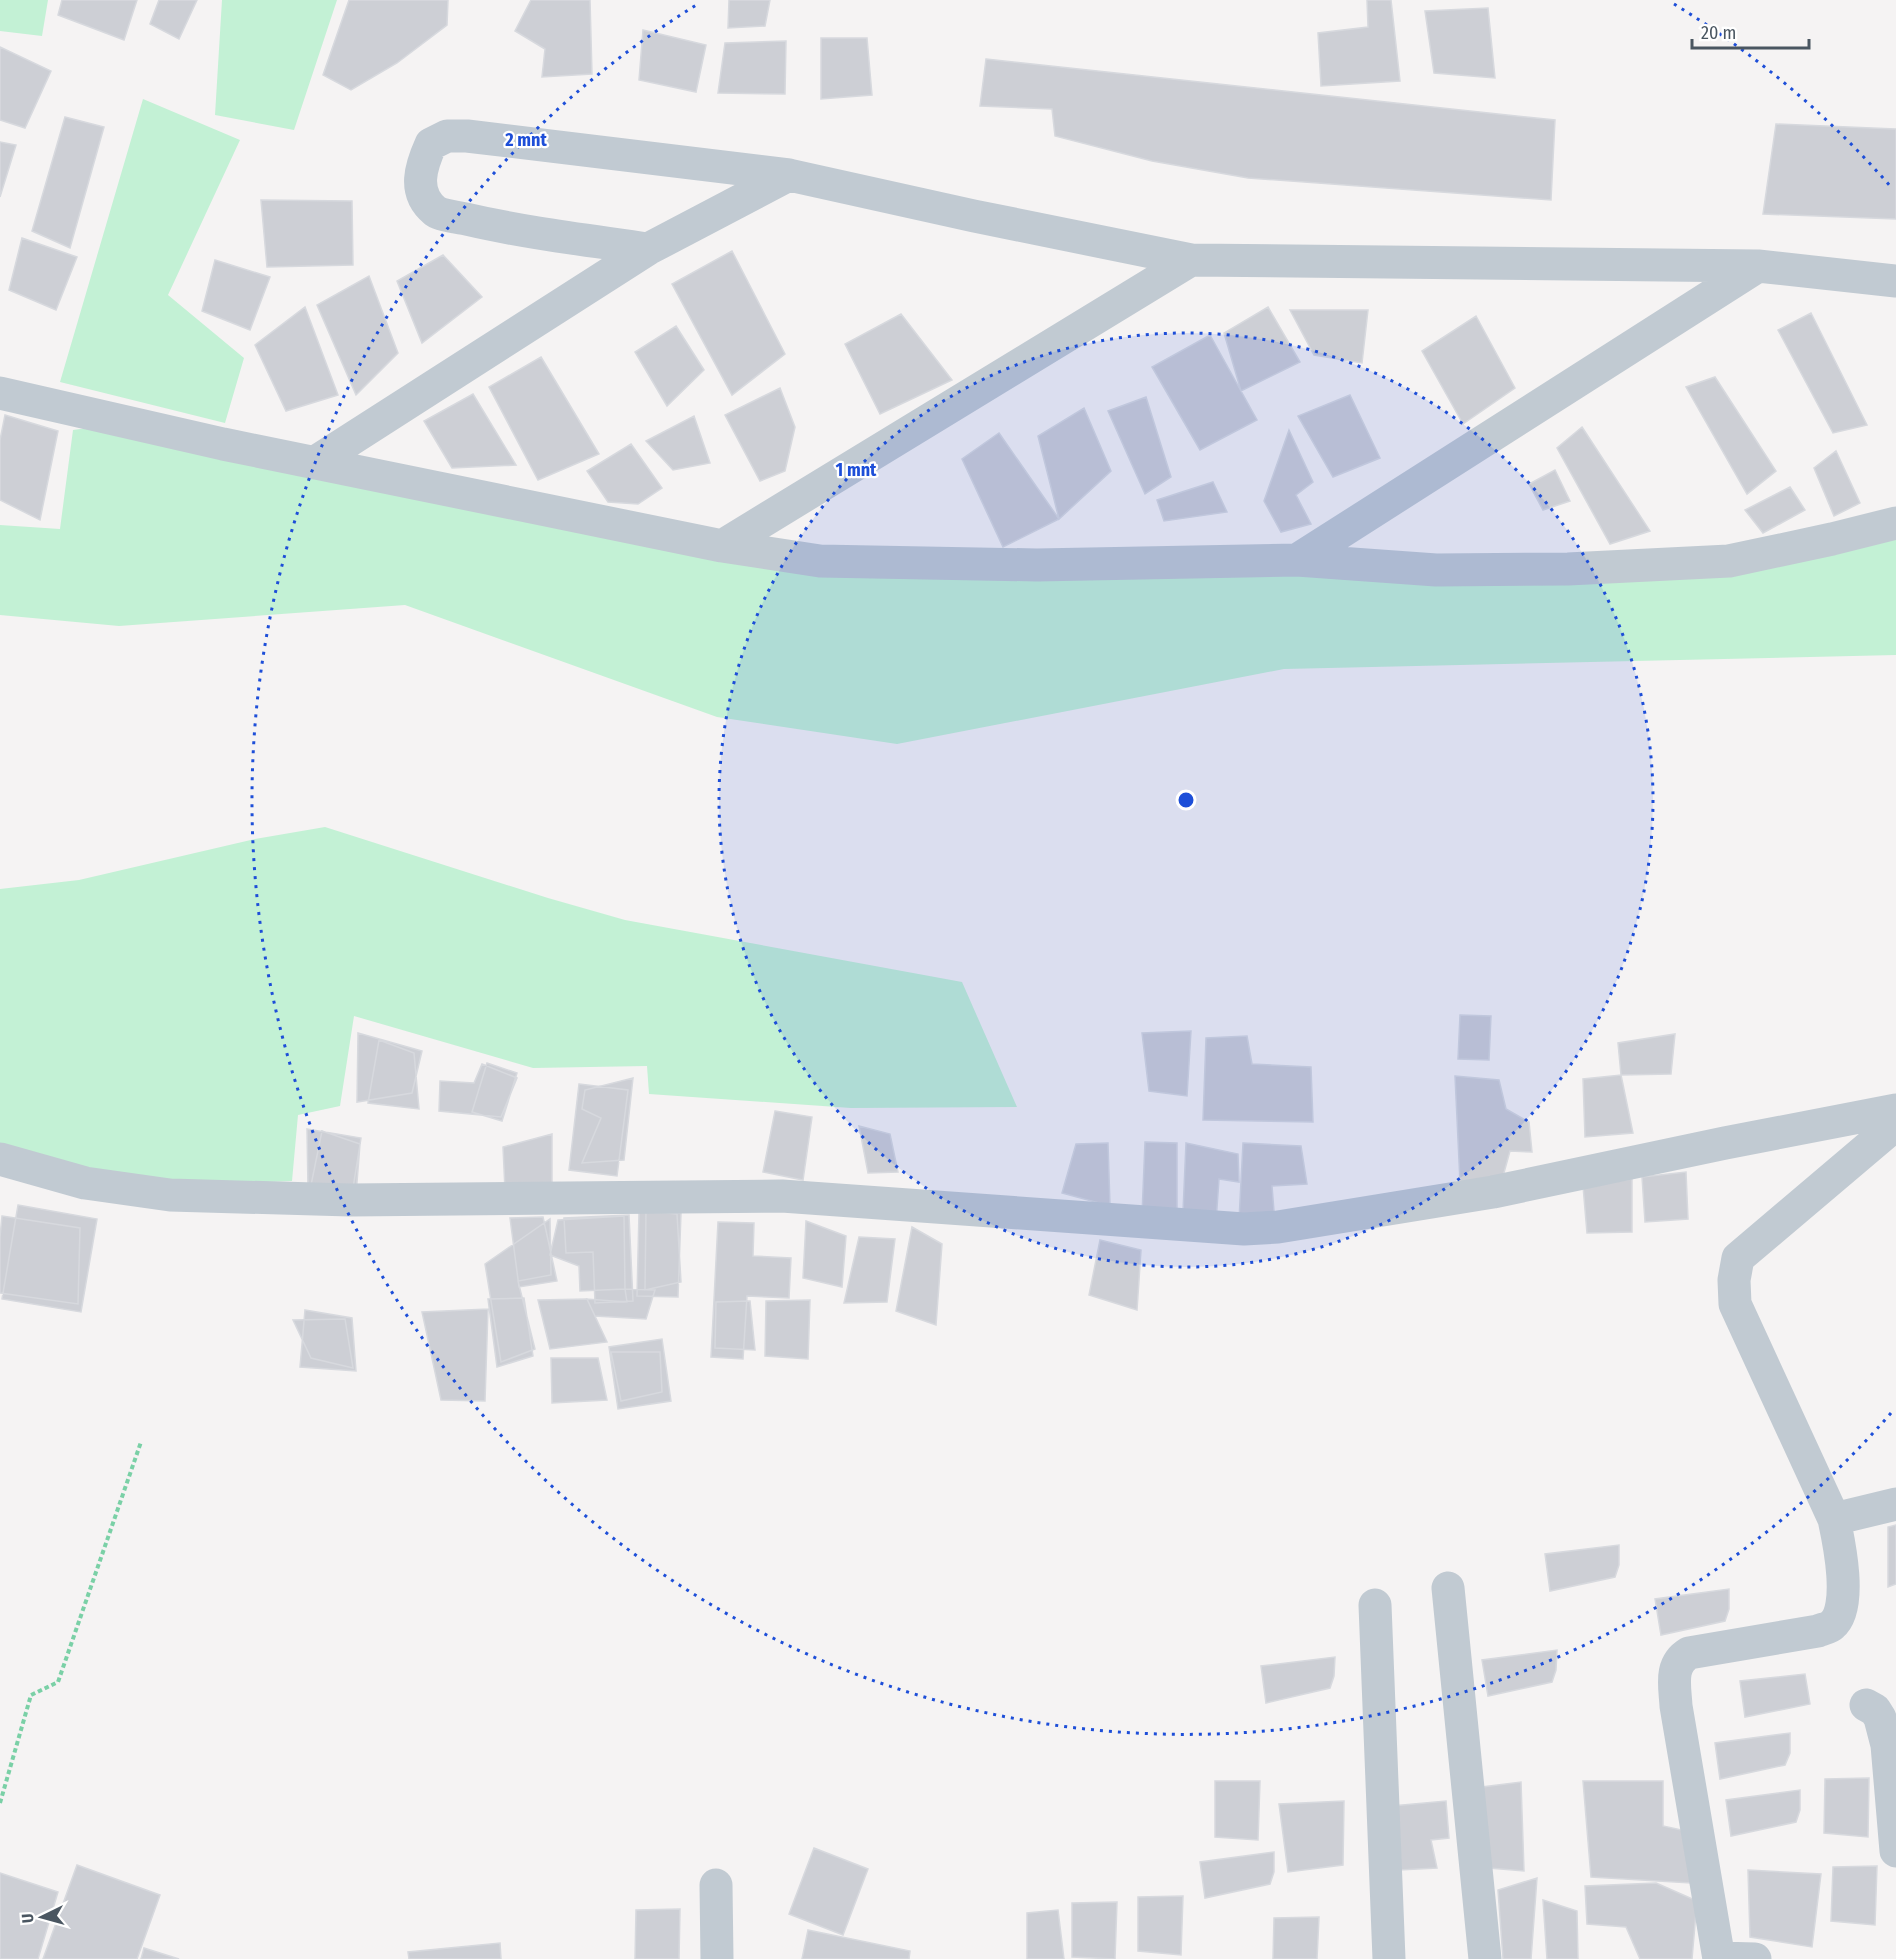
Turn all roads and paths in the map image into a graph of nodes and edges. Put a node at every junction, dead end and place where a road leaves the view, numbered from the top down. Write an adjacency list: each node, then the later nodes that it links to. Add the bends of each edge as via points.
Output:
1 (789, 175): 2 (street); 2 (street, via 467,136 447,136 431,144 422,164 420,182 426,201 436,212 499,227); 3 (street)
2 (648, 249): 7 (street)
3 (1191, 260): 4 (street); 9 (street)
4 (1758, 266): 5 (street); 10 (street)
5 (1896, 281)
6 (0, 393): 7 (street)
7 (314, 463): 9 (street)
8 (1896, 523): 10 (street, via 1729,561 1568,570 1436,570)
9 (722, 546): 10 (street, via 820,561 906,564 1037,566)
10 (1297, 560)
11 (1896, 1110): 13 (street, via 1493,1192 1278,1227 1244,1229 782,1196 350,1200 170,1194 85,1183)
12 (1896, 1124): 16 (street, via 1738,1258 1734,1280 1735,1304)
13 (0, 1159)
14 (141, 1442): 20 (path, via 58,1682 31,1695)
15 (1896, 1504): 16 (street)
16 (1834, 1519): 26 (street, via 1844,1564 1840,1610 1832,1625 1818,1631 1689,1653 1680,1659 1675,1671 1676,1706)
17 (1448, 1588): 25 (street)
18 (1375, 1605): 24 (street)
19 (1866, 1705): 21 (street, via 1880,1718 1887,1745)
20 (0, 1803)
21 (1896, 1851)
22 (716, 1885): 23 (street)
23 (717, 1959)
24 (1389, 1959)
25 (1485, 1959)
26 (1719, 1959): 27 (street)
27 (1755, 1959)

